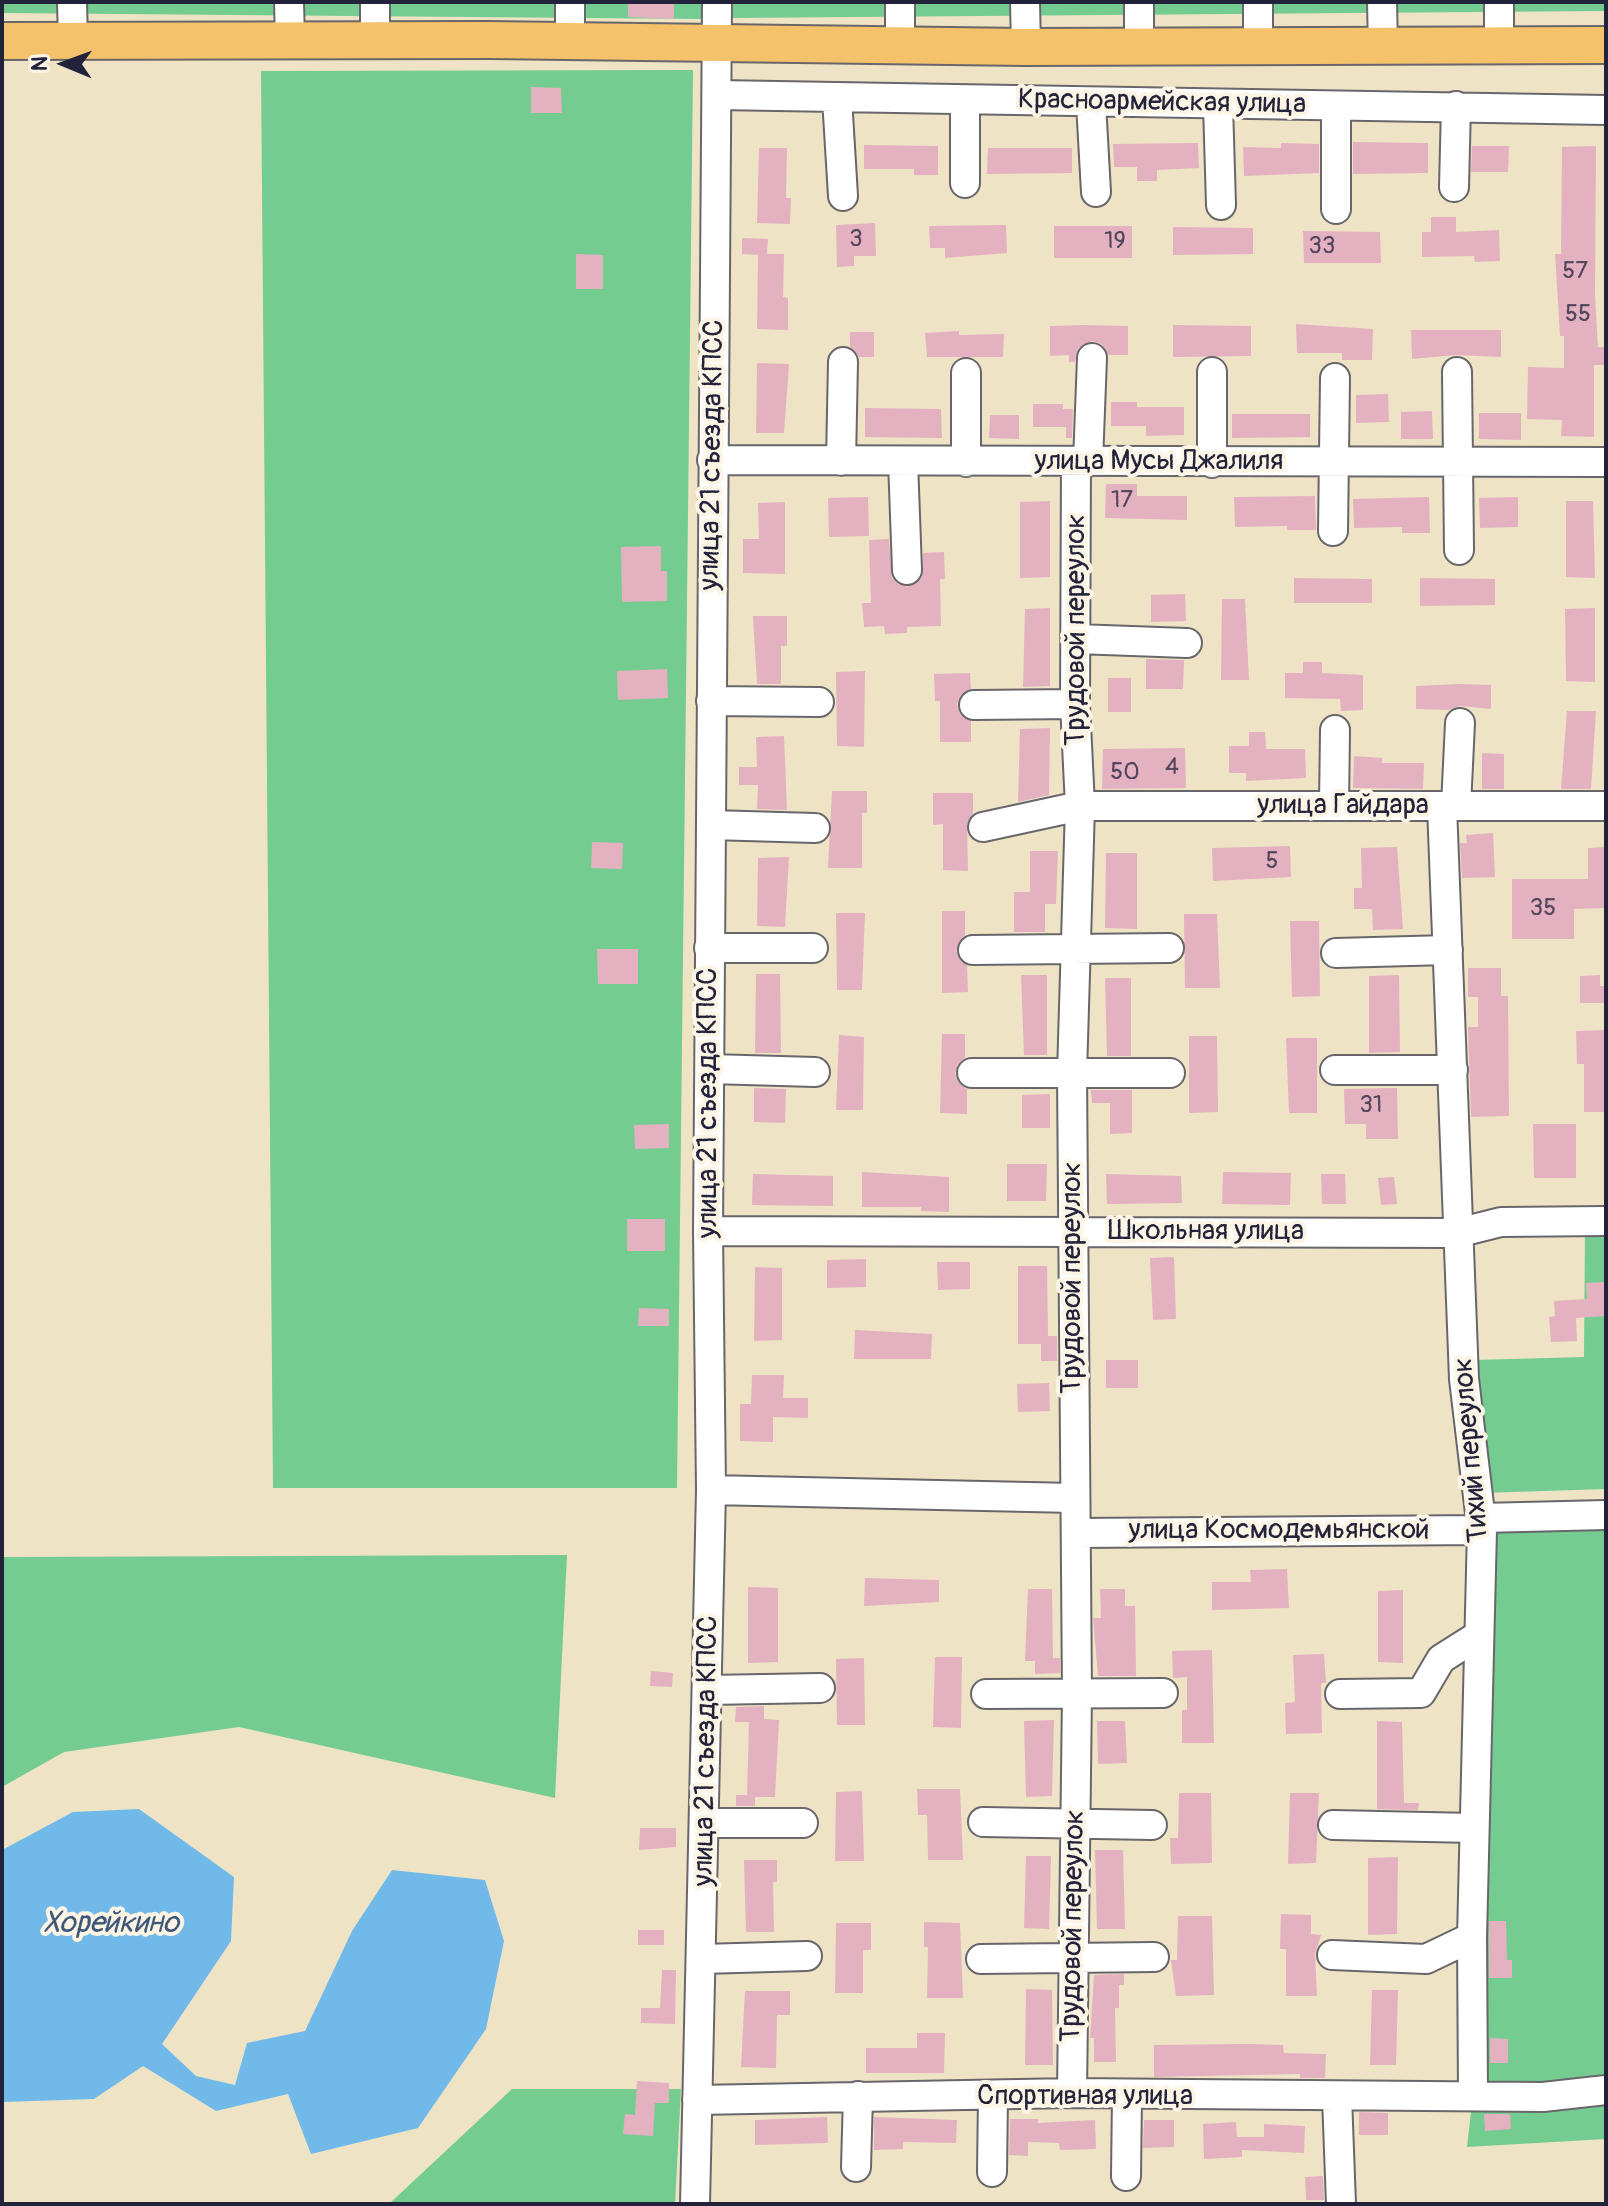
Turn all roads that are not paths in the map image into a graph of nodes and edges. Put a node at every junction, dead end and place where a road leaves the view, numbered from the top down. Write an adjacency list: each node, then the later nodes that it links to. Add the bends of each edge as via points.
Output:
1 (72, 2): 15 (street)
2 (289, 2): 12 (street)
3 (375, 2): 13 (street)
4 (570, 2): 16 (street)
5 (717, 2): 17 (street, улица 21 съезда КПСС)
6 (900, 2): 19 (street)
7 (1025, 2): 23 (street)
8 (1139, 2): 20 (street)
9 (1258, 2): 24 (street)
10 (1382, 2): 21 (street)
11 (1499, 2): 22 (street)
12 (290, 40): 13 (main road); 15 (main road)
13 (375, 40): 16 (main road)
14 (2, 41): 15 (main road)
15 (73, 41)
16 (570, 41): 17 (main road)
17 (717, 44): 19 (main road); 25 (street, улица 21 съезда КПСС)
18 (1606, 45): 22 (main road)
19 (900, 46): 23 (main road)
20 (1139, 46): 23 (main road); 24 (main road)
21 (1383, 46): 22 (main road); 24 (main road)
22 (1499, 46)
23 (1026, 47)
24 (1258, 47)
25 (718, 95): 26 (street, Красноармейская улица); 45 (street, улица 21 съезда КПСС)
26 (837, 98): 27 (street, Красноармейская улица); 36 (street)
27 (965, 100): 28 (street, Красноармейская улица); 33 (street)
28 (1091, 103): 29 (street, Красноармейская улица); 35 (street)
29 (1218, 105): 30 (street, Красноармейская улица); 37 (street)
30 (1336, 106): 31 (street, Красноармейская улица); 38 (street)
31 (1456, 106): 32 (street, Красноармейская улица); 34 (street)
32 (1606, 110)
33 (965, 183)
34 (1454, 187)
35 (1096, 192)
36 (843, 196)
37 (1221, 205)
38 (1336, 209)
39 (1092, 358): 49 (street, Трудовой переулок)
40 (843, 362): 46 (street)
41 (1212, 372): 52 (street)
42 (1457, 372): 53 (street)
43 (966, 373): 48 (street)
44 (1335, 378): 50 (street)
45 (712, 460): 46 (street, улица Мусы Джалиля); 59 (street, улица 21 съезда КПСС)
46 (841, 461): 47 (street, улица Мусы Джалиля)
47 (903, 461): 48 (street, улица Мусы Джалиля); 56 (street)
48 (966, 462): 49 (street, улица Мусы Джалиля)
49 (1082, 462): 52 (street, улица Мусы Джалиля); 57 (street, Трудовой переулок)
50 (1334, 462): 52 (street, улица Мусы Джалиля); 53 (street, улица Мусы Джалиля); 54 (street)
51 (1606, 462): 53 (street, улица Мусы Джалиля)
52 (1212, 463)
53 (1457, 464): 55 (street)
54 (1333, 531)
55 (1459, 550)
56 (907, 570)
57 (1076, 639): 58 (street); 61 (street, Трудовой переулок)
58 (1187, 643)
59 (711, 701): 60 (street); 69 (street, улица 21 съезда КПСС)
60 (819, 702)
61 (1075, 704): 62 (street); 65 (street, Трудовой переулок)
62 (974, 705)
63 (1460, 723): 67 (street, Тихий переулок)
64 (1335, 730): 66 (street)
65 (1080, 806): 66 (street, улица Гайдара); 70 (street, улица Гайдара); 75 (street, Трудовой переулок)
66 (1334, 806): 67 (street, улица Гайдара)
67 (1449, 806): 68 (street, улица Гайдара); 77 (street, Тихий переулок)
68 (1606, 806)
69 (711, 825): 71 (street); 72 (street, улица 21 съезда КПСС)
70 (983, 827)
71 (815, 828)
72 (709, 948): 73 (street); 79 (street, улица 21 съезда КПСС)
73 (813, 948)
74 (1169, 948): 75 (street)
75 (1073, 949): 76 (street); 85 (street, Трудовой переулок)
76 (973, 950)
77 (1448, 950): 78 (street); 81 (street, Тихий переулок)
78 (1336, 953)
79 (710, 1069): 82 (street); 89 (street, улица 21 съезда КПСС)
80 (1335, 1070): 81 (street)
81 (1453, 1070): 91 (street, Тихий переулок)
82 (815, 1072)
83 (972, 1073): 85 (street)
84 (1170, 1073): 85 (street)
85 (1072, 1074): 90 (street, Трудовой переулок)
86 (1606, 1202): 88 (street, via 1532,1207)
87 (1606, 1221): 88 (street, Школьная улица)
88 (1501, 1222): 91 (street, Школьная улица)
89 (708, 1231): 90 (street, Школьная улица); 92 (street, улица 21 съезда КПСС)
90 (1073, 1232): 91 (street, Школьная улица); 93 (street, Трудовой переулок)
91 (1457, 1233): 95 (street, Тихий переулок, via 1464,1379)
92 (711, 1490): 93 (street); 99 (street, улица 21 съезда КПСС)
93 (1074, 1498): 96 (street, Трудовой переулок)
94 (1606, 1515): 95 (street, улица Космодемьянской)
95 (1481, 1524): 96 (street, улица Космодемьянской); 97 (street, Тихий переулок)
96 (1077, 1533): 102 (street, Трудовой переулок)
97 (1479, 1635): 103 (street, via 1441,1659 1421,1693); 110 (street, Тихий переулок)
98 (820, 1688): 99 (street)
99 (708, 1690): 105 (street, улица 21 съезда КПСС)
100 (1163, 1693): 102 (street)
101 (986, 1694): 102 (street)
102 (1077, 1694): 107 (street, Трудовой переулок)
103 (1340, 1694)
104 (983, 1822): 107 (street)
105 (705, 1823): 106 (street); 115 (street, улица 21 съезда КПСС)
106 (803, 1823)
107 (1075, 1824): 108 (street); 117 (street, Трудовой переулок)
108 (1152, 1825)
109 (1333, 1825): 110 (street)
110 (1474, 1828): 111 (street, Тихий переулок)
111 (1472, 1937): 112 (street, via 1426,1959); 120 (street, Тихий переулок)
112 (1332, 1955)
113 (807, 1956): 115 (street)
114 (1154, 1957): 117 (street)
115 (702, 1959): 125 (street, улица 21 съезда КПСС)
116 (981, 1959): 117 (street)
117 (1074, 1961): 119 (street, Трудовой переулок)
118 (1606, 2090): 120 (street, Спортивная улица, via 1543,2097)
119 (1072, 2093): 122 (street, Спортивная улица); 123 (street, Спортивная улица)
120 (1473, 2094): 124 (street, Спортивная улица)
121 (858, 2096): 123 (street, Спортивная улица); 125 (street, Спортивная улица); 126 (street)
122 (1127, 2096): 124 (street, Спортивная улица); 128 (street)
123 (993, 2097): 127 (street)
124 (1337, 2097): 130 (street)
125 (697, 2100): 129 (street, улица 21 съезда КПСС)
126 (856, 2167)
127 (992, 2172)
128 (1126, 2176)
129 (695, 2204)
130 (1341, 2204)

